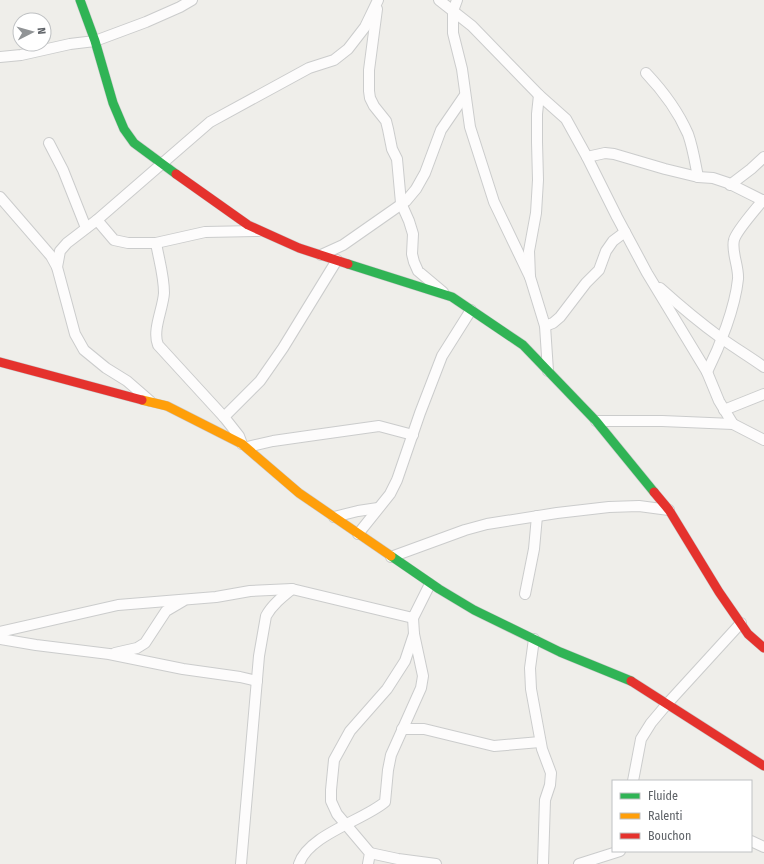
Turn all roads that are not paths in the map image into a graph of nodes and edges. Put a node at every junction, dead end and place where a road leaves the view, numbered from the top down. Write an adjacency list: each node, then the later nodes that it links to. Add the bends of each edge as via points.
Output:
1 (80, 0): 7 (street)
2 (192, 0): 7 (street, via 146,22)
3 (378, 0): 15 (street, via 365,27 348,49 334,60 309,68 210,122); 20 (street, via 369,91 374,106 386,122 397,159)
4 (439, 0): 6 (street)
5 (457, 0): 6 (street)
6 (453, 11): 10 (street, via 452,33 462,69); 11 (street, via 472,26)
7 (95, 41): 8 (street); 15 (street, via 113,103 124,129 134,143)
8 (0, 57)
9 (646, 73): 16 (street, via 672,105 688,134)
10 (465, 95): 20 (street, via 441,130 425,173 416,189); 29 (street, via 470,127 494,202)
11 (539, 95): 14 (street, via 566,119); 29 (street, via 538,180 536,213 529,251)
12 (49, 143): 22 (street, via 63,170)
13 (764, 156): 17 (street)
14 (587, 157): 16 (street, via 614,154); 24 (street)
15 (161, 164): 21 (street); 23 (street, via 248,225)
16 (698, 177): 17 (street, via 713,178)
17 (730, 184): 19 (street)
18 (0, 197): 28 (street)
19 (763, 201): 34 (street, via 734,240 738,278)
20 (401, 204): 26 (street, via 343,245); 31 (street, via 413,234 412,254 418,271)
21 (97, 220): 22 (street); 25 (street, via 116,241)
22 (86, 228): 28 (street, via 60,251)
23 (263, 231): 25 (street, via 205,232); 26 (street)
24 (625, 232): 30 (street); 33 (street, via 613,241 599,270 560,317)
25 (156, 243): 42 (street, via 164,292 156,336 158,345)
26 (321, 255): 27 (street)
27 (337, 260): 31 (street); 42 (street, via 314,300 260,381)
28 (57, 266): 40 (street, via 75,334 84,350)
29 (530, 277): 33 (street)
30 (652, 280): 34 (street); 38 (street)
31 (446, 295): 32 (street)
32 (471, 310): 37 (street, via 523,344); 45 (street, via 442,356)
33 (545, 326): 37 (street)
34 (722, 338): 36 (street); 38 (street)
35 (2, 364): 40 (street)
36 (764, 368)
37 (548, 371): 43 (street)
38 (707, 372): 41 (street)
39 (764, 394): 41 (street)
40 (151, 402): 47 (street, via 167,406)
41 (724, 410): 44 (street)
42 (224, 418): 47 (street)
43 (596, 420): 44 (street); 49 (street)
44 (733, 424): 46 (street)
45 (413, 435): 47 (street, via 379,426); 48 (street, via 398,480)
46 (764, 440)
47 (245, 446): 51 (street, via 298,493)
48 (378, 508): 51 (street); 52 (street)
49 (669, 510): 50 (street, via 639,506 609,507); 59 (street)
50 (538, 516): 53 (street, via 480,526); 56 (street)
51 (334, 517): 52 (street)
52 (358, 534): 53 (street)
53 (391, 557): 54 (street)
54 (430, 584): 58 (street); 63 (street, via 474,610)
55 (292, 589): 57 (street); 58 (street); 66 (street, via 266,616 259,656)
56 (525, 594)
57 (184, 599): 60 (street, via 118,605); 65 (street, via 166,611 145,643 137,648)
58 (413, 618): 61 (street)
59 (741, 623): 64 (street, via 748,634); 67 (street)
60 (0, 632)
61 (414, 634): 68 (street, via 423,676 421,688); 72 (street, via 405,661 395,678 350,731 334,760 331,801)
62 (0, 639): 65 (street)
63 (534, 639): 67 (street, via 631,681); 69 (street, via 530,689)
64 (764, 648)
65 (108, 654): 66 (street)
66 (258, 681): 77 (street)
67 (667, 704): 70 (street); 71 (street, via 641,739)
68 (402, 729): 69 (street, via 424,729 494,746); 72 (street, via 391,755 385,802)
69 (540, 742): 81 (street, via 551,773 545,800)
70 (764, 766)
71 (633, 780)
72 (345, 824): 76 (street); 78 (street, via 311,846)
73 (752, 841): 74 (street)
74 (764, 847)
75 (617, 852): 82 (street)
76 (370, 853): 79 (street); 80 (street)
77 (241, 864)
78 (299, 864)
79 (368, 864)
80 (436, 864)
81 (543, 864)
82 (579, 864)

